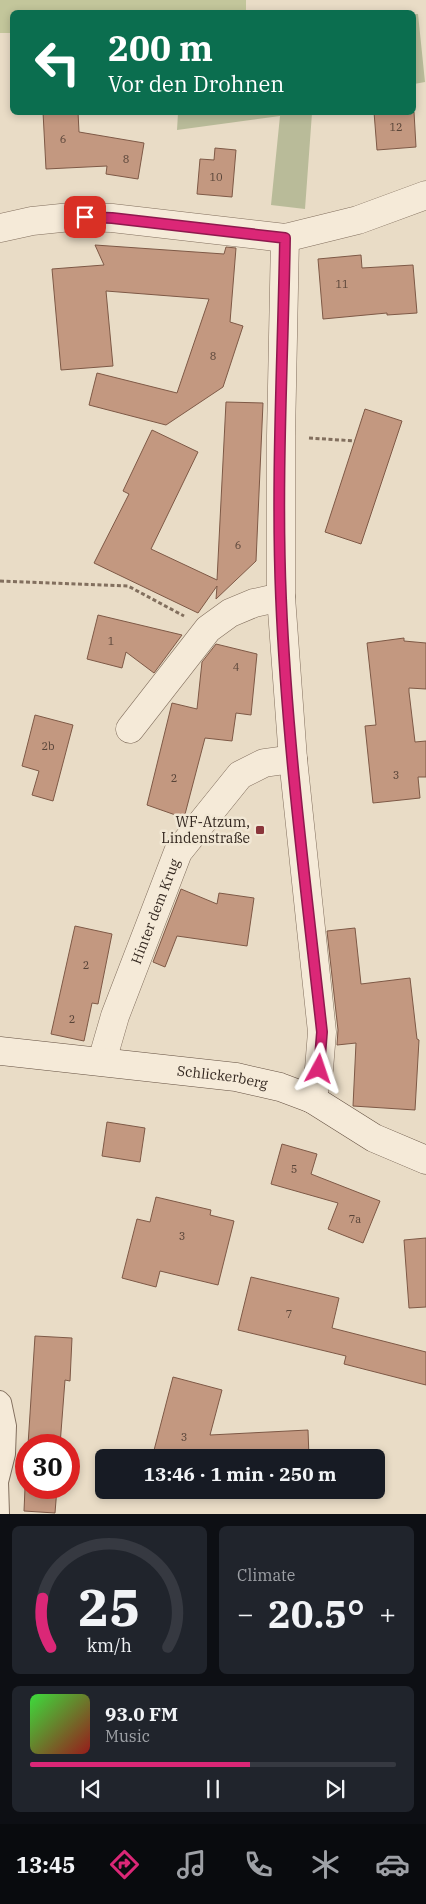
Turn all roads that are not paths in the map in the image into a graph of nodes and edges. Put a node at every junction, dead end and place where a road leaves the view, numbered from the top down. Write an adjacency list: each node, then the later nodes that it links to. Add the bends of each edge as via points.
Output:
1 (426, 196): 3 (street, via 358,220)
2 (0, 228): 3 (street, via 71,217 112,218)
3 (285, 238): 4 (street)
4 (281, 597): 5 (street, via 238,610 208,629); 6 (street)
5 (130, 729)
6 (293, 759): 8 (street, Hinter dem Krug, via 264,763 240,774 178,852 115,1016); 9 (street, via 322,1032)
7 (0, 1051): 8 (street, Schlickerberg)
8 (102, 1061): 9 (street, Schlickerberg, via 236,1076)
9 (312, 1099): 10 (street, Schlickerberg, via 374,1138)
10 (426, 1160)
11 (0, 1399): 12 (lane, via 8,1426 7,1454 0,1482)
12 (1, 1514)

